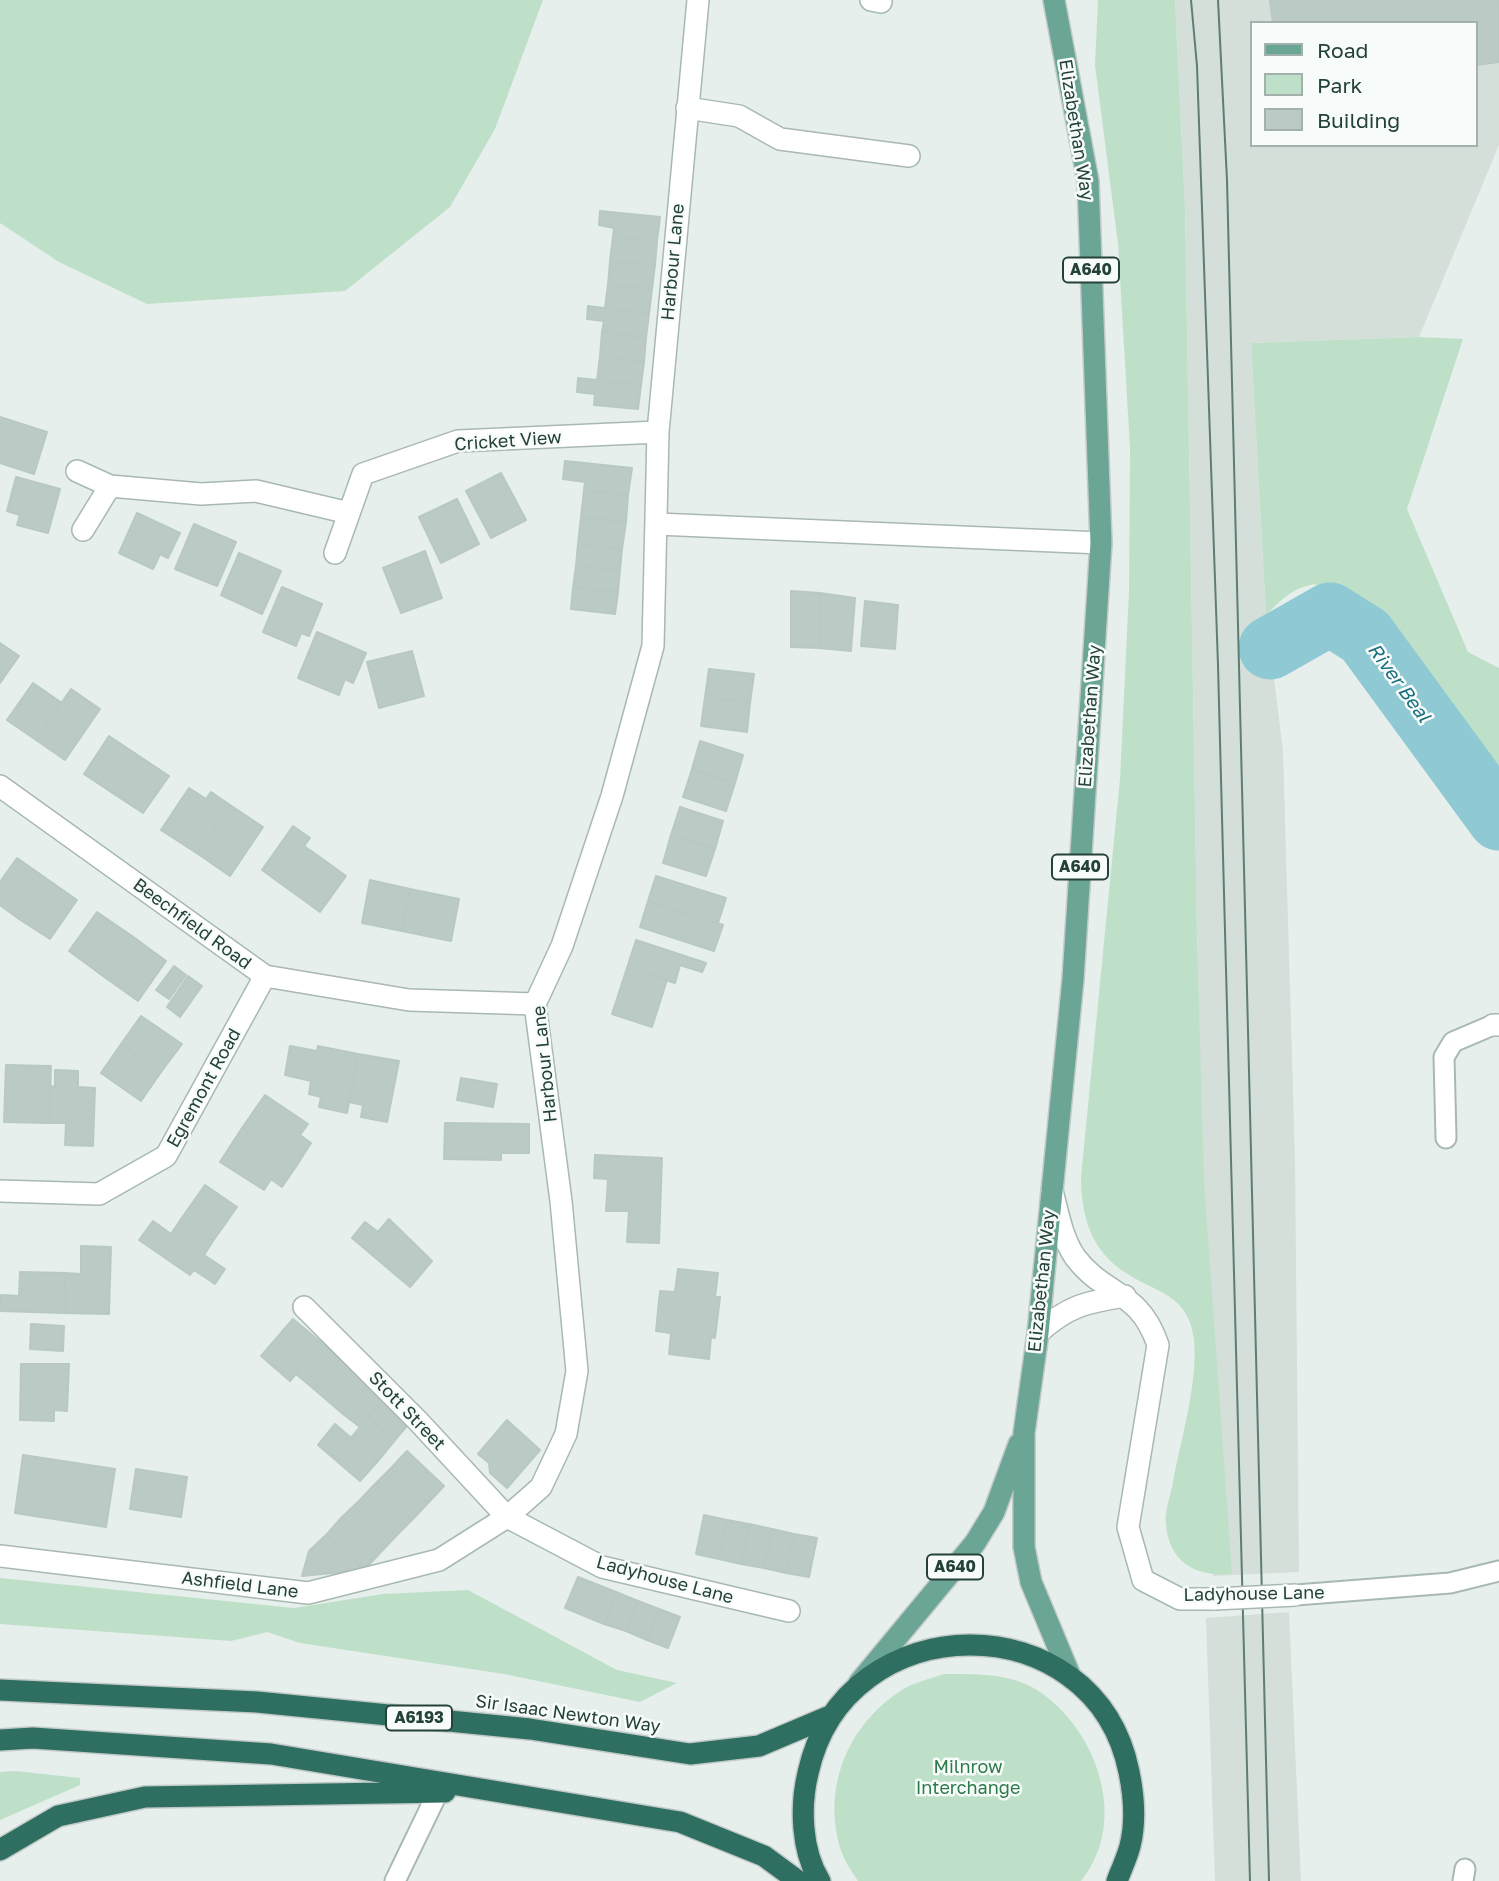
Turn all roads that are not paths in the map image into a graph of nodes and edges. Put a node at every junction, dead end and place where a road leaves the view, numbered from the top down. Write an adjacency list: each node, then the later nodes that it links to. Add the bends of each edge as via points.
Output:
1 (698, 0): 3 (street, Harbour Lane)
2 (1054, 0): 11 (main road, Elizabethan Way / A640, via 1088,181)
3 (687, 108): 4 (street, via 739,116 780,139); 5 (street, Harbour Lane)
4 (909, 156)
5 (657, 432): 8 (street, Cricket View, via 458,441 363,474); 9 (street, Harbour Lane)
6 (78, 471): 7 (street)
7 (110, 486): 8 (street, via 201,494 256,491); 10 (street)
8 (349, 513): 12 (street, Cricket View)
9 (657, 524): 11 (street); 15 (street, Harbour Lane, via 653,646 612,796 562,946)
10 (83, 530)
11 (1101, 542): 19 (main road, Elizabethan Way / A640, via 1073,979)
12 (335, 553)
13 (0, 786): 14 (street, Beechfield Road)
14 (265, 976): 15 (street, Beechfield Road, via 409,1000); 18 (street, Egremont Road, via 166,1156 99,1194)
15 (535, 1004): 24 (street, Harbour Lane, via 577,1371 566,1434 546,1477)
16 (1496, 1025): 17 (lane, via 1453,1042 1444,1057)
17 (1446, 1138)
18 (0, 1191)
19 (1052, 1191): 20 (street, Ladyhouse Lane, via 1075,1257); 22 (main road, Elizabethan Way / A640)
20 (1125, 1296): 22 (street, via 1081,1303 1060,1313); 27 (street, Ladyhouse Lane, bridge, via 1152,1326 1158,1345 1128,1527 1143,1580 1180,1599)
21 (304, 1307): 24 (street, Stott Street)
22 (1038, 1333): 23 (main road, Elizabethan Way / A640)
23 (1024, 1433): 29 (main road, Elizabethan Way / A640, via 1024,1547 1031,1582); 30 (main road, Elizabethan Way / A640, via 994,1512 975,1543)
24 (508, 1517): 25 (street, Ashfield Lane, via 439,1560 308,1593); 28 (street, Ladyhouse Lane, via 602,1567)
25 (0, 1556)
26 (1499, 1571): 27 (lane, Ladyhouse Lane, via 1450,1583)
27 (1296, 1595)
28 (789, 1611)
29 (1071, 1678): 30 (highway, A640, via 1031,1655 986,1643 929,1648 896,1659); 40 (highway, A640, via 1103,1712 1125,1753 1134,1799 1130,1846)
30 (857, 1685): 32 (highway, A640)
31 (0, 1690): 32 (highway, Sir Isaac Newton Way / A6193, via 257,1702 530,1729 690,1754 759,1746)
32 (830, 1717): 39 (highway, A640, via 812,1754 803,1794 805,1836)
33 (0, 1740): 35 (highway, via 33,1738 271,1754)
34 (438, 1792): 35 (highway); 36 (highway, via 145,1797 58,1816); 37 (lane)
35 (503, 1792): 38 (highway, via 680,1822 764,1856)
36 (0, 1850)
37 (395, 1881)
38 (798, 1881)
39 (820, 1881)
40 (1117, 1881)

